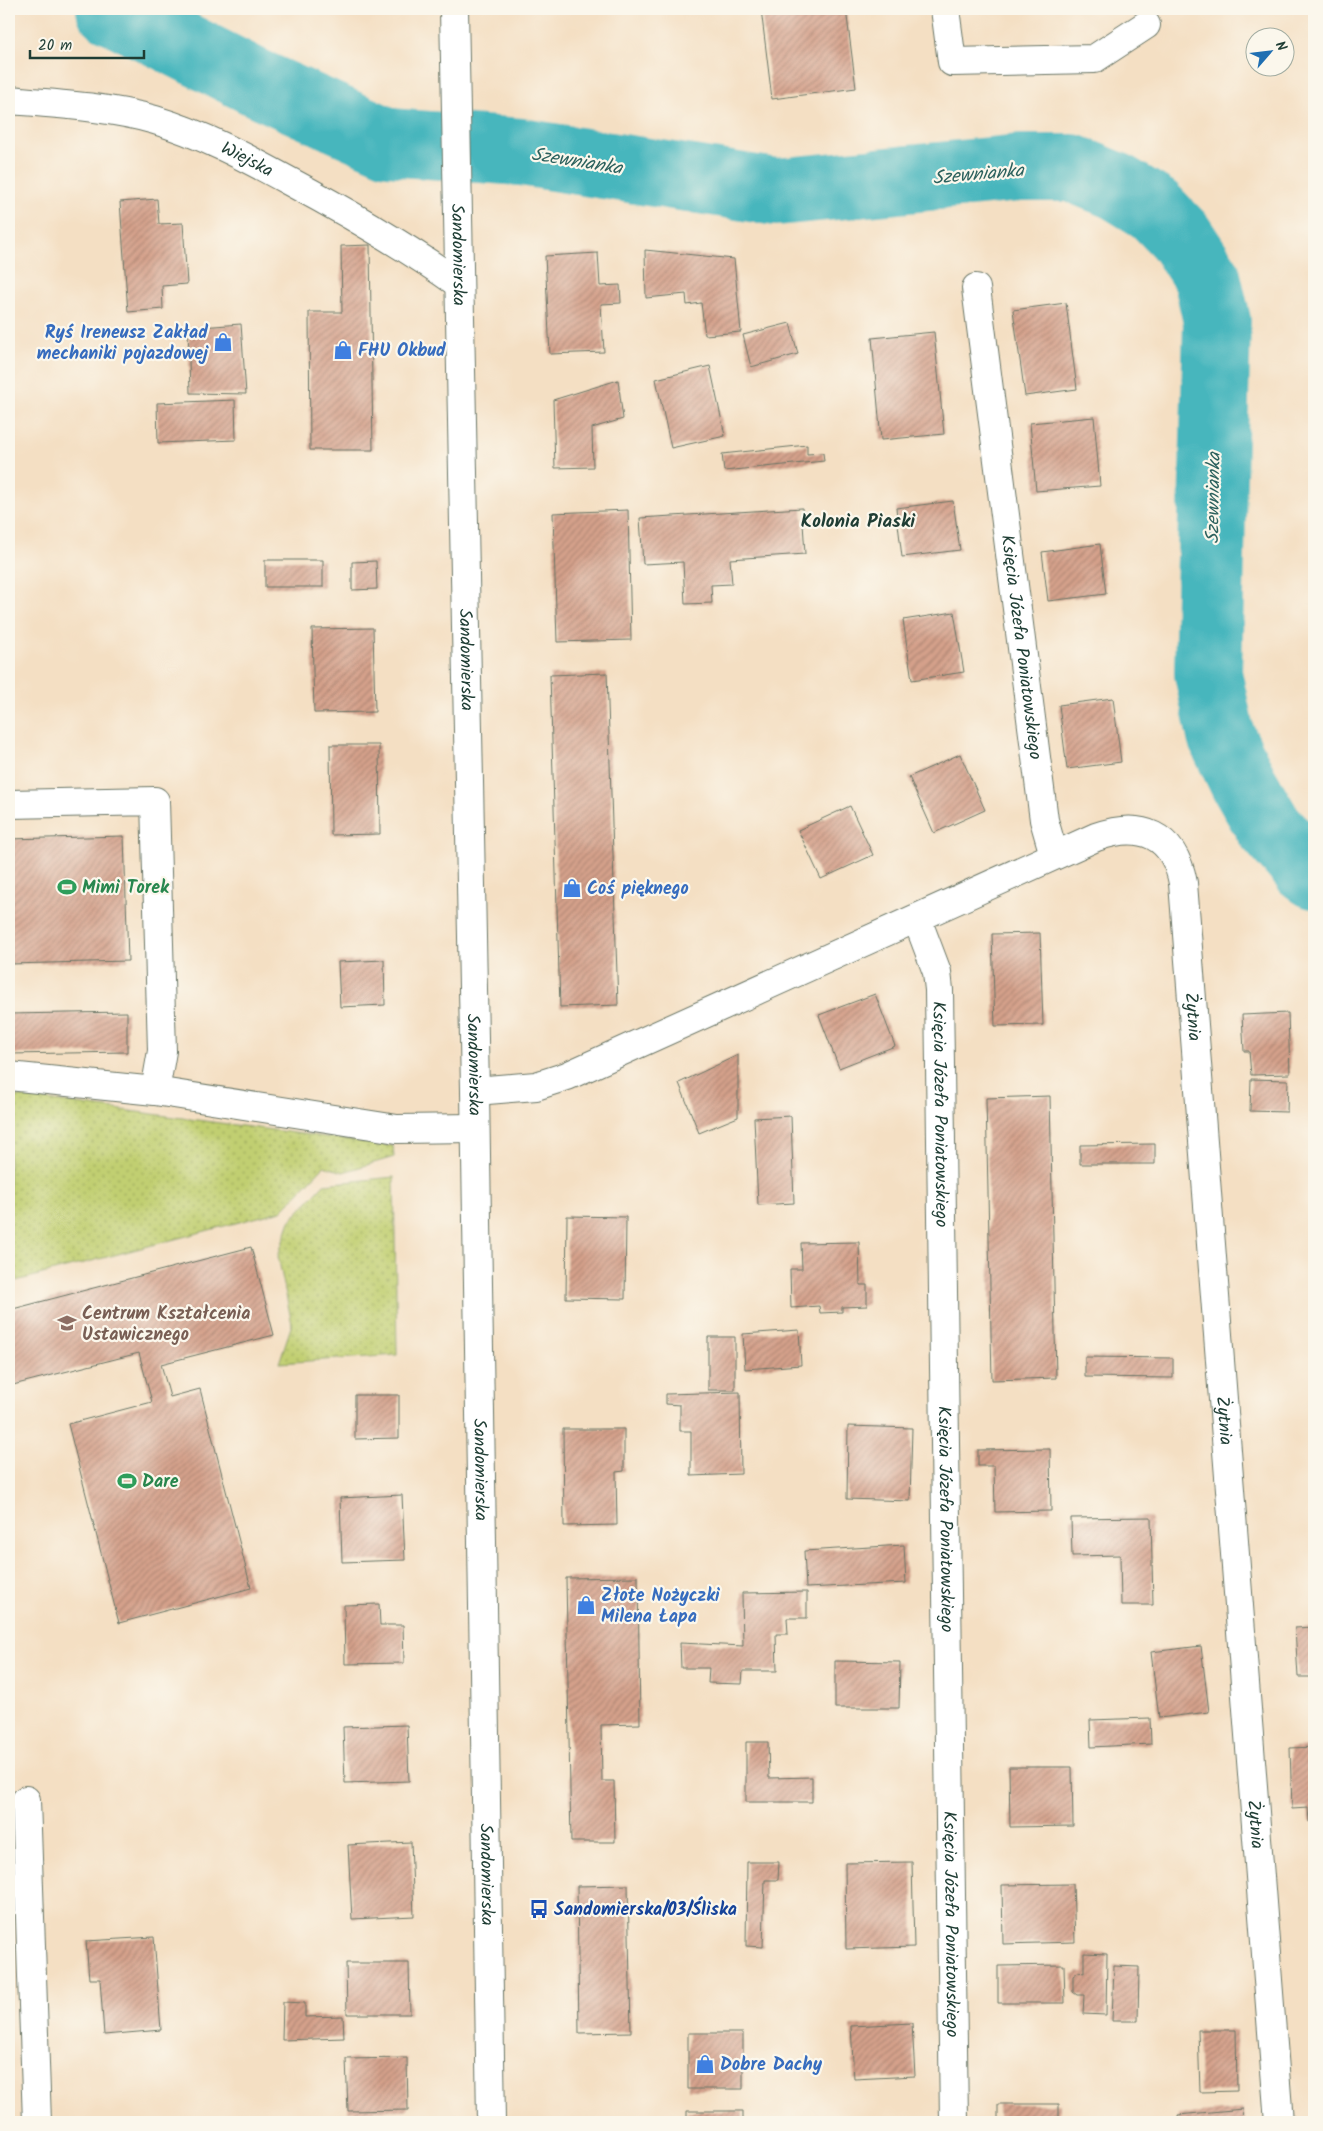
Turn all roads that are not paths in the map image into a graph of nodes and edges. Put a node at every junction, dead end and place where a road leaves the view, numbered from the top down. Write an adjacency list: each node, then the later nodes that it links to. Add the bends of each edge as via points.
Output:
1 (454, 9): 5 (street, Sandomierska)
2 (945, 9): 3 (street, via 952,62 1094,59)
3 (1146, 25)
4 (9, 100): 5 (street, Wiejska, via 100,109 156,120 184,130 256,163 358,218)
5 (459, 284): 12 (street, Sandomierska)
6 (976, 288): 8 (street, Księcia Józefa Poniatowskiego, via 1044,820)
7 (9, 804): 11 (street, via 155,801 162,1051)
8 (1054, 855): 9 (street); 18 (street, Żytnia, via 1106,833 1142,831 1165,842 1182,876)
9 (917, 919): 12 (street, via 567,1076 536,1086); 17 (street, Księcia Józefa Poniatowskiego, via 934,964 939,990)
10 (9, 1076): 11 (street)
11 (155, 1091): 13 (street, via 397,1129)
12 (475, 1091): 13 (street, Sandomierska)
13 (474, 1128): 16 (street, Sandomierska)
14 (26, 1800): 15 (street)
15 (37, 2122)
16 (492, 2122)
17 (954, 2122)
18 (1279, 2122)

